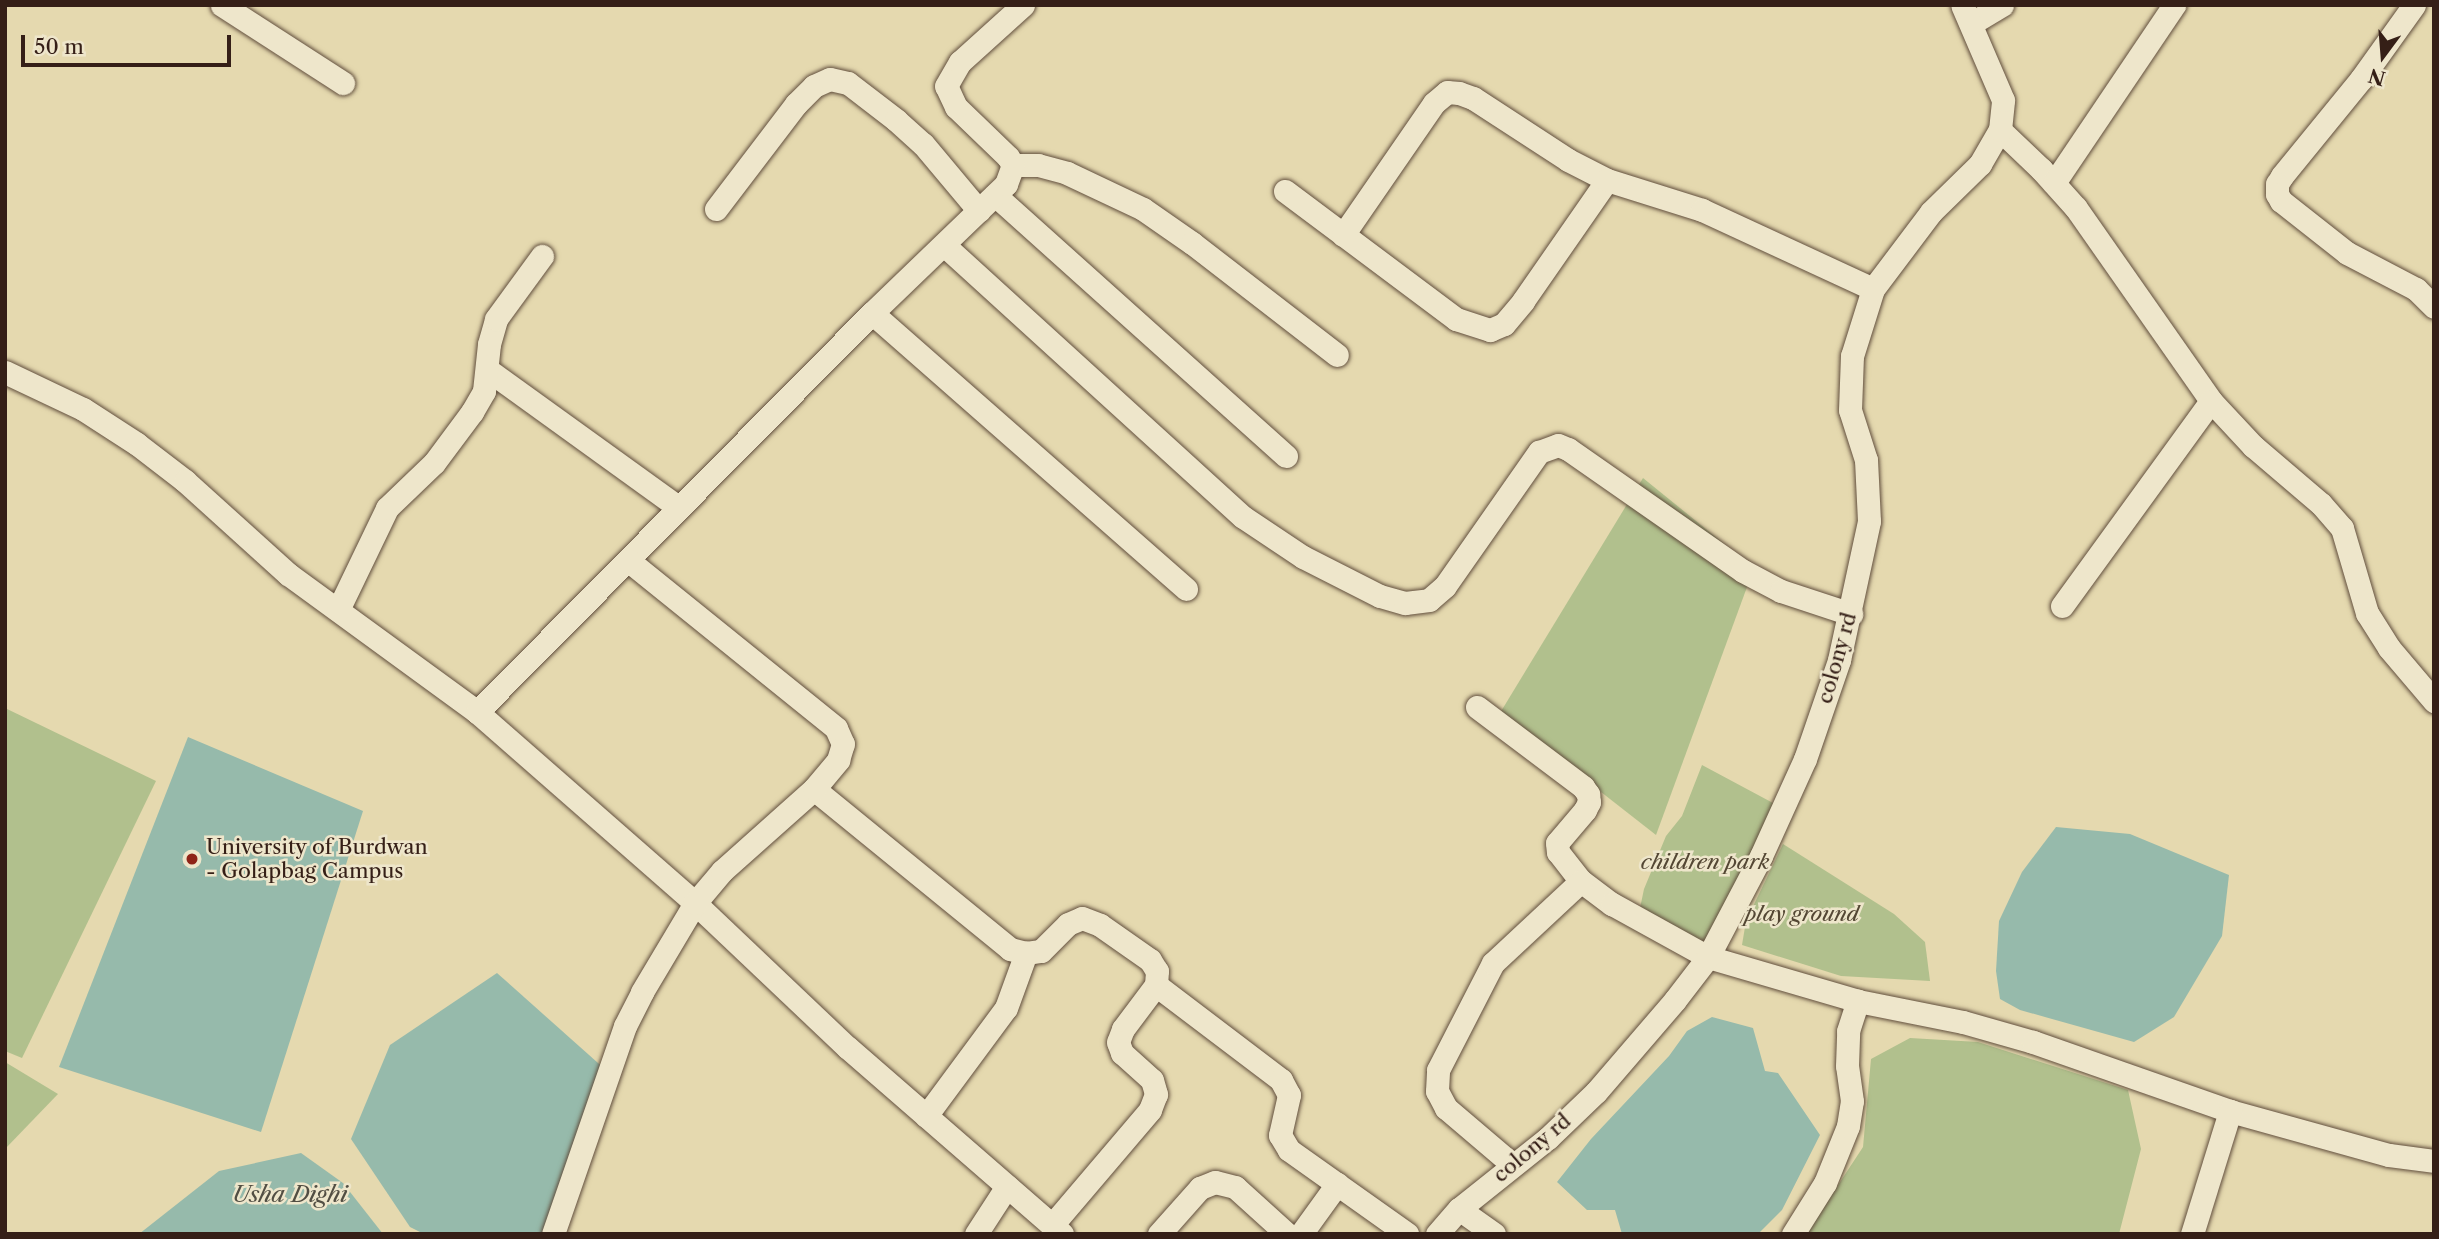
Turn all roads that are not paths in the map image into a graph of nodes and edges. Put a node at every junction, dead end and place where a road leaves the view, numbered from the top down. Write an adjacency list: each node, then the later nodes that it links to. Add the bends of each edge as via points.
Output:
1 (222, 5): 7 (street)
2 (1023, 5): 9 (street, via 960,62 946,86 956,107)
3 (2002, 5): 6 (street)
4 (2174, 5): 11 (street)
5 (2414, 5): 19 (street, via 2282,176 2277,194 2347,253)
6 (1967, 14): 8 (street, colony rd, via 2003,100)
7 (343, 83)
8 (2000, 130): 11 (street); 18 (street, colony rd, via 1980,164 1931,212)
9 (1013, 165): 13 (street, via 1012,175); 21 (street, via 1068,173 1143,209)
10 (1607, 180): 15 (street, via 1473,98 1447,92 1434,103); 15 (street, via 1522,301 1504,324 1490,330 1456,319); 18 (street, via 1702,210)
11 (2054, 183): 24 (street)
12 (1284, 191): 15 (street)
13 (987, 203): 14 (street, via 848,83 830,79 814,86 796,104); 16 (street); 25 (street)
14 (716, 209)
15 (1343, 234)
16 (944, 245): 20 (street); 31 (street, via 1243,517 1303,558 1380,596 1405,603 1429,600 1445,586 1539,452 1558,445 1743,571 1781,591)
17 (542, 257): 22 (street, via 496,319)
18 (1873, 289): 31 (street, colony rd, via 1852,356 1850,410 1866,460 1870,521)
19 (2432, 300)
20 (872, 313): 26 (street); 28 (street)
21 (1337, 355)
22 (488, 370): 26 (street); 30 (street, via 484,391 451,442 387,509)
23 (5, 372): 30 (street, via 83,409 137,444 288,574)
24 (2211, 401): 29 (street); 32 (street, via 2342,528 2367,613 2389,648)
25 (1286, 456)
26 (678, 507): 27 (street)
27 (629, 561): 34 (street); 35 (street, via 836,728 842,744 838,760)
28 (1186, 589)
29 (2062, 606)
30 (338, 610): 34 (street)
31 (1851, 614): 39 (street, colony rd, via 1805,760)
32 (2434, 701)
33 (1477, 707): 36 (street, via 1588,794 1585,810 1557,843 1558,852)
34 (477, 712): 37 (street)
35 (814, 789): 37 (street, via 722,871); 38 (street, via 1010,948)
36 (1581, 881): 39 (street, via 1612,904); 45 (street, via 1493,963 1437,1070 1437,1091 1446,1108)
37 (695, 903): 43 (street); 50 (street, via 625,1026)
38 (1026, 953): 40 (street, via 1041,951 1068,924 1082,918 1100,925 1150,960 1157,971); 43 (street, via 1006,1008)
39 (1708, 957): 41 (street); 45 (street, colony rd, via 1596,1092)
40 (1156, 985): 46 (street, via 1281,1080 1289,1095 1280,1135 1289,1150); 49 (street, via 1118,1042 1122,1053 1152,1080 1156,1094 1150,1110)
41 (1858, 1001): 42 (street, via 1963,1022 2033,1042); 58 (street, via 1847,1031 1852,1101 1848,1126 1825,1183)
42 (2230, 1111): 44 (street, via 2389,1155); 59 (street)
43 (926, 1116): 47 (street)
44 (2434, 1161)
45 (1513, 1165): 48 (street, colony rd)
46 (1337, 1184): 54 (street); 55 (street)
47 (1007, 1186): 49 (street); 51 (street)
48 (1459, 1209): 56 (street, colony rd); 57 (street)
49 (1057, 1229)
50 (553, 1234)
51 (976, 1234)
52 (1160, 1234): 53 (street, via 1200,1188 1215,1182 1235,1186)
53 (1287, 1234)
54 (1301, 1234)
55 (1407, 1234)
56 (1437, 1234)
57 (1494, 1234)
58 (1793, 1234)
59 (2192, 1234)

